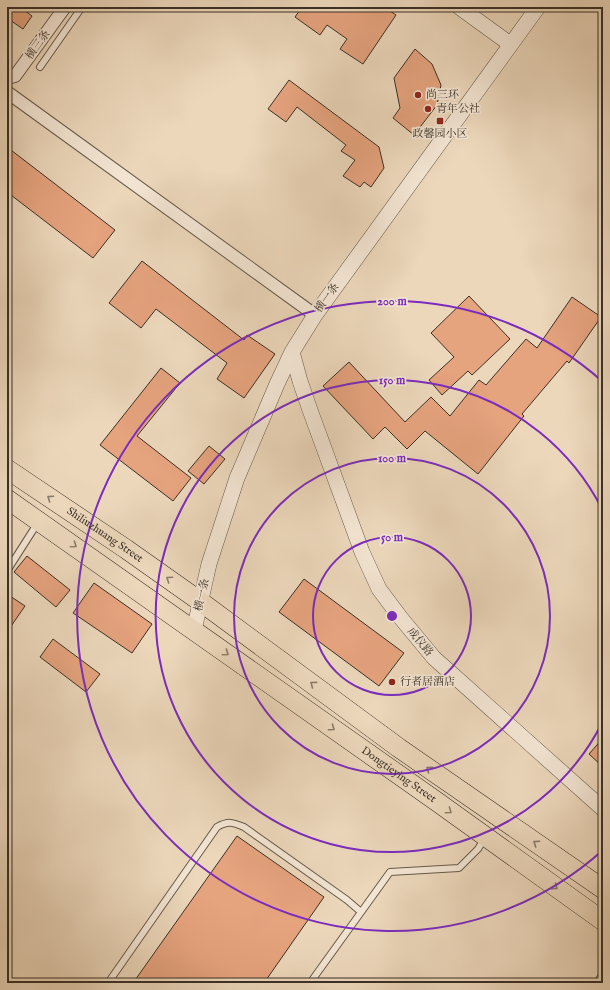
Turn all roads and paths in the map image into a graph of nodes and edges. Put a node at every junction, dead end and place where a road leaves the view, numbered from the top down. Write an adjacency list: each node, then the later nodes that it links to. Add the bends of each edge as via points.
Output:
1 (65, 7): 7 (street, 横三条, via 15,76)
2 (82, 7): 6 (lane)
3 (459, 7): 5 (street)
4 (538, 7): 5 (street, 横一条)
5 (510, 44): 9 (street, 横一条)
6 (40, 68)
7 (7, 78)
8 (7, 92): 9 (street)
9 (315, 315): 10 (street, 横一条)
10 (292, 352): 15 (street, 横一条, via 237,478); 17 (street, 成仪路, via 310,410 362,552 379,588 434,658)
11 (7, 469): 15 (main road, Shiliuzhuang Street, one-way to 11)
12 (7, 499): 13 (main road)
13 (39, 521): 14 (lane); 16 (main road, one-way to 16)
14 (7, 571)
15 (201, 602): 16 (street, 横一条); 19 (main road, Dongtieying Street, one-way to 15, via 399,748)
16 (194, 630): 18 (main road, Dongtieying Street, one-way to 18)
17 (603, 809)
18 (486, 837): 20 (lane, via 459,868 390,872); 21 (main road, Dongtieying Street, one-way to 21)
19 (603, 889)
20 (361, 912): 23 (lane, via 244,827 234,822 225,823 216,827); 24 (lane)
21 (603, 921)
22 (603, 973): 25 (lane)
23 (108, 983)
24 (310, 983)
25 (597, 983)

